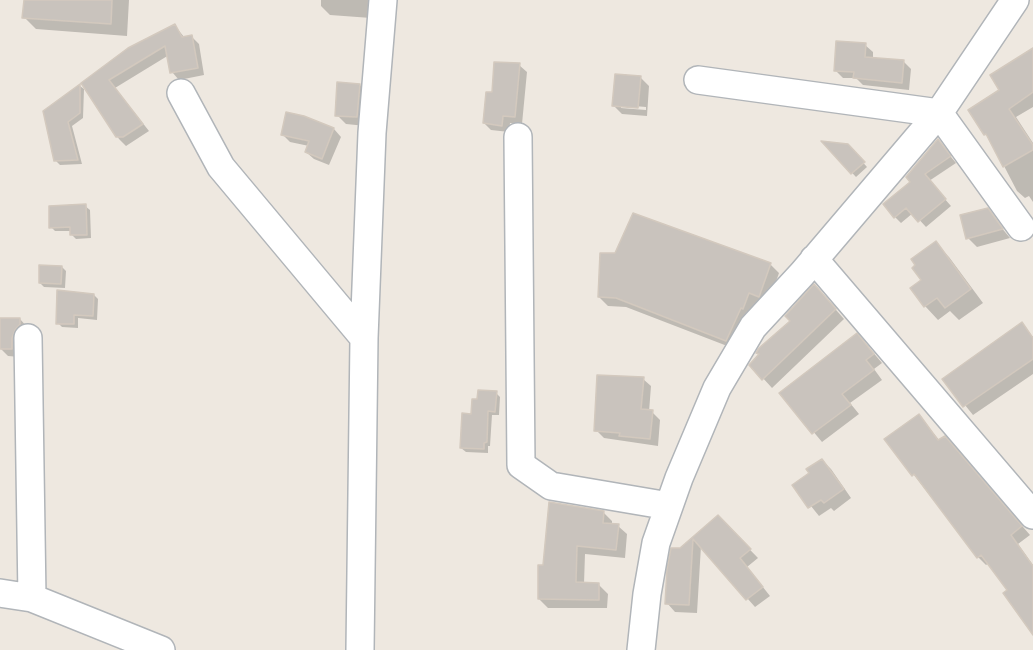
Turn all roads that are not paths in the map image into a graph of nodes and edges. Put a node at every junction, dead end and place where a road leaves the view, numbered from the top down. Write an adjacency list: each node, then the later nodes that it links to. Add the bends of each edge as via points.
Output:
1 (383, 0): 10 (street, via 372,133)
2 (1021, 3): 5 (street)
3 (698, 80): 5 (street)
4 (181, 93): 10 (street, via 221,167)
5 (939, 113): 7 (street); 8 (street)
6 (518, 137): 11 (street, via 521,465 551,486)
7 (1021, 227)
8 (814, 259): 11 (street, via 753,327 717,388); 12 (street)
9 (28, 338): 14 (street)
10 (364, 338): 16 (street)
11 (669, 506): 17 (street, via 656,543)
12 (1033, 515)
13 (0, 593): 14 (street)
14 (32, 598): 15 (street)
15 (161, 650)
16 (360, 650)
17 (641, 650)

